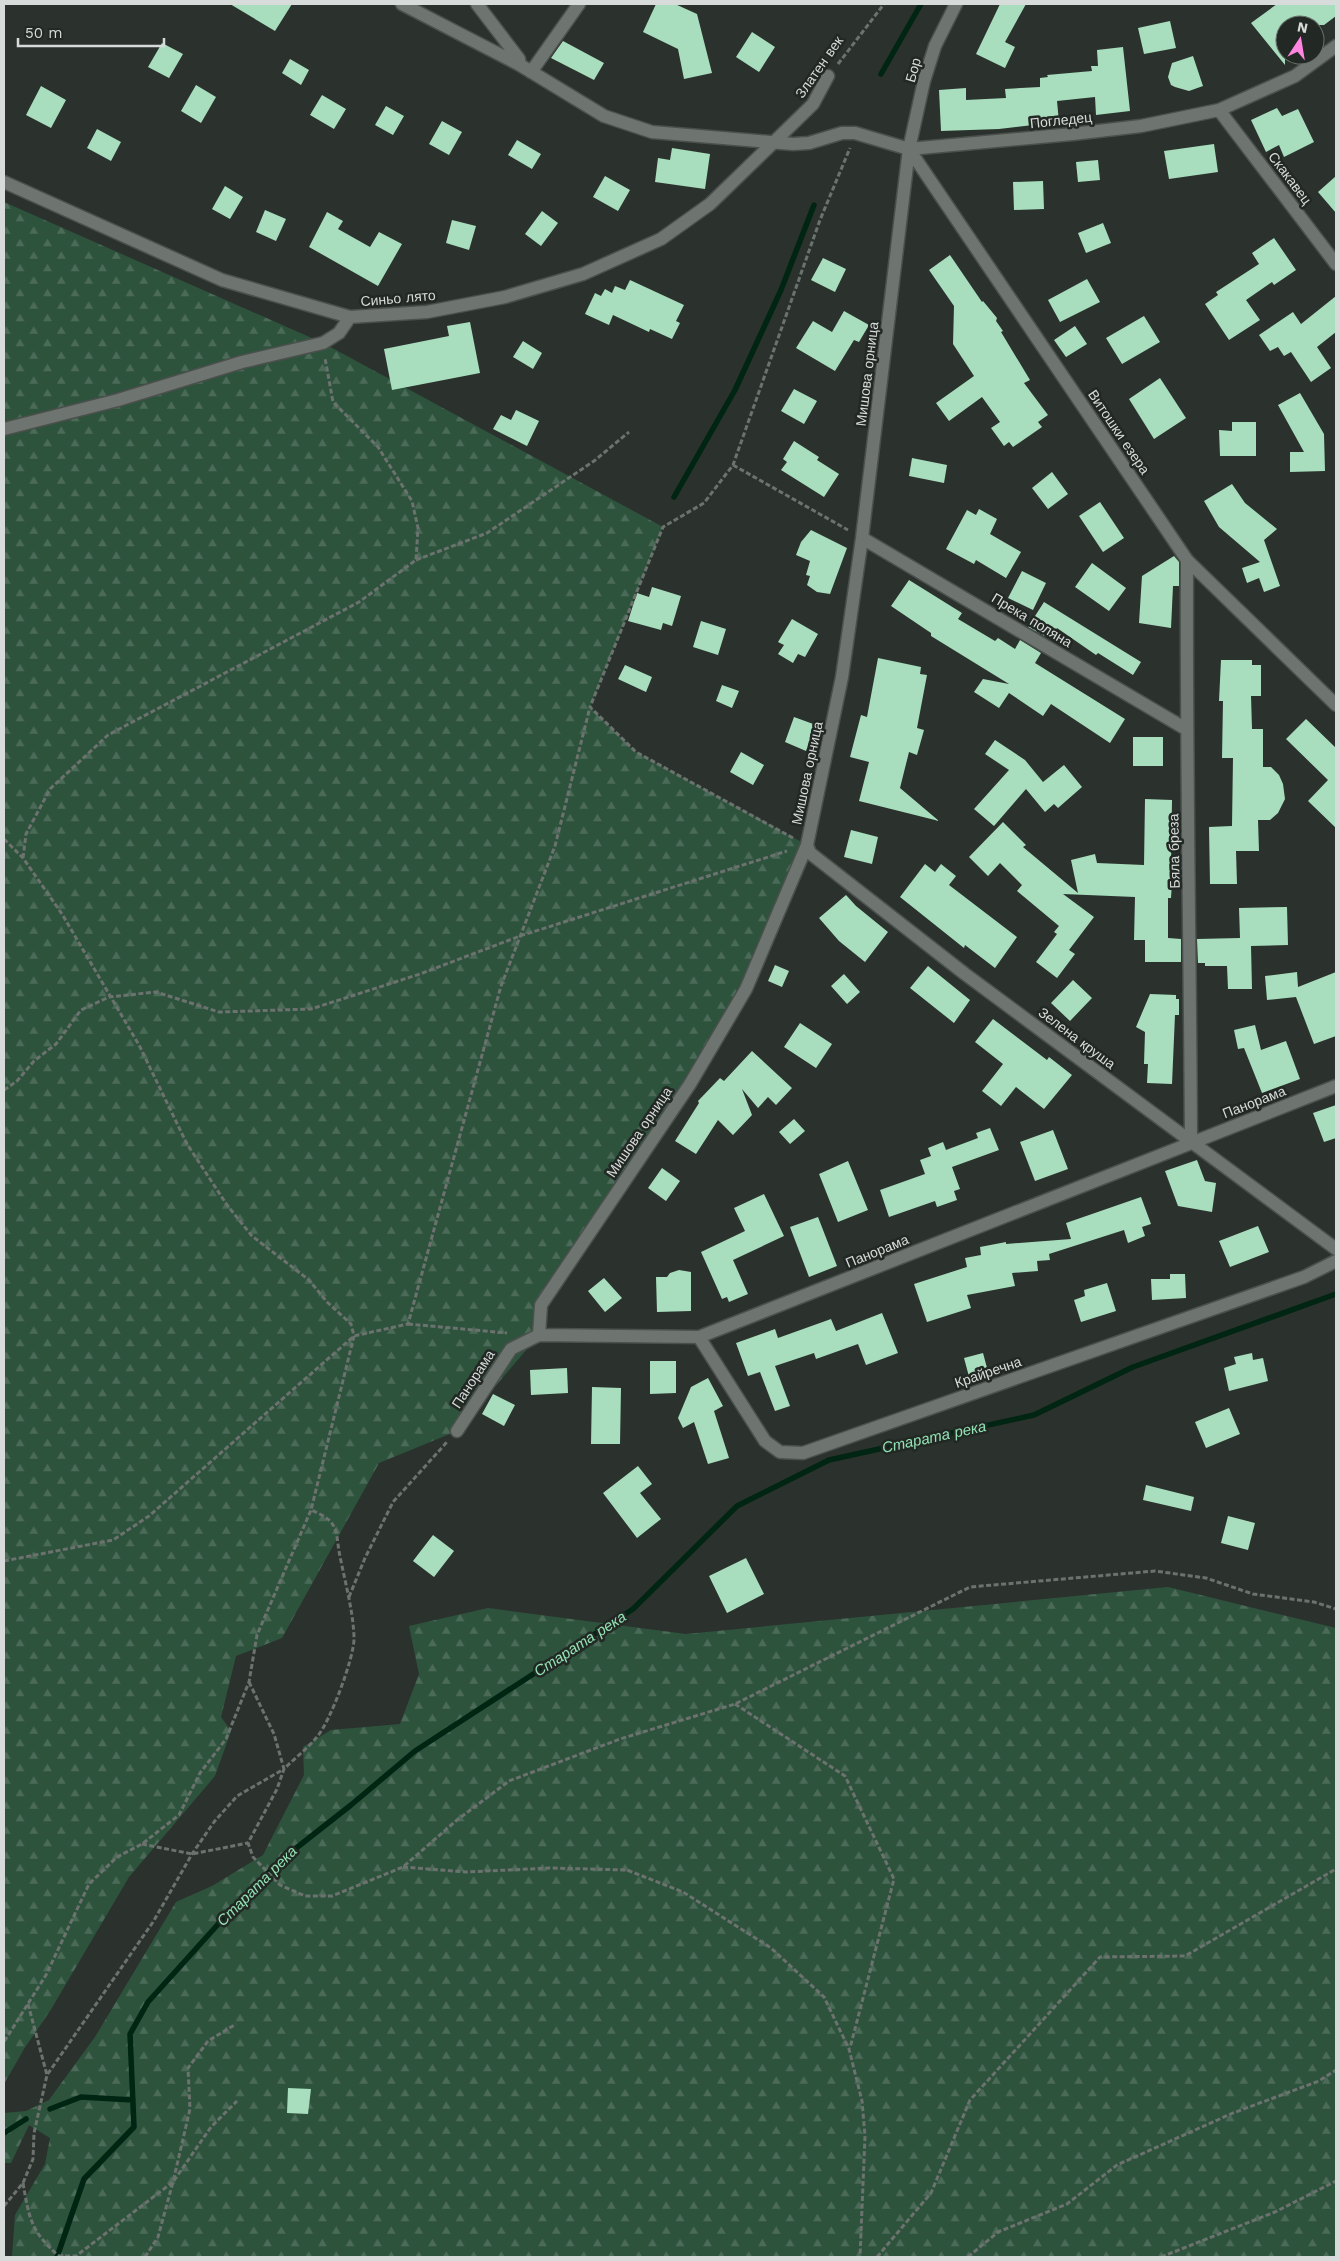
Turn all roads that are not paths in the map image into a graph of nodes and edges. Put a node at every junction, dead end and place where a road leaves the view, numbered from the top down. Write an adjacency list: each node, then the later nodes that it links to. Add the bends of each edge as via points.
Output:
1 (402, 4): 6 (street, Погледец)
2 (477, 4): 6 (street)
3 (578, 4): 6 (street)
4 (956, 4): 10 (street, Бор, via 924,81)
5 (1336, 46): 8 (street, Погледец, via 1295,76)
6 (526, 69): 9 (street, Погледец, via 604,116 652,132)
7 (828, 76): 9 (street, Златен век, via 813,104)
8 (1219, 110): 10 (street, Погледец, via 1141,126); 12 (street, Скакавец)
9 (774, 143): 10 (street, Погледец, via 809,143 842,133 855,133); 13 (street, Синьо лято, via 710,204 661,240 583,274 505,297 427,312)
10 (909, 149): 15 (street, Мишова орница); 16 (street, Витошки езера)
11 (4, 182): 13 (street, Синьо лято, via 222,280)
12 (1336, 264)
13 (350, 317): 14 (street, via 340,333 323,344 242,362 118,400)
14 (4, 429)
15 (862, 538): 18 (street, Прека поляна); 19 (street, Мишова орница, via 842,677)
16 (1186, 560): 17 (street, Витошки езера); 18 (street, Бяла бреза)
17 (1336, 705)
18 (1186, 729): 21 (street, Бяла бреза)
19 (807, 845): 21 (street, Зелена круша, via 810,853 932,949); 24 (street, Мишова орница, via 746,990 690,1084 541,1305)
20 (1336, 1086): 21 (street, Панорама)
21 (1191, 1142): 22 (street, Зелена круша); 25 (street, Панорама)
22 (1336, 1249)
23 (1336, 1260): 25 (street, Крайречна, via 1304,1277 803,1453 780,1452 765,1441)
24 (539, 1335): 25 (street, Панорама); 26 (street, Панорама, via 510,1349)
25 (699, 1337)
26 (457, 1432)

